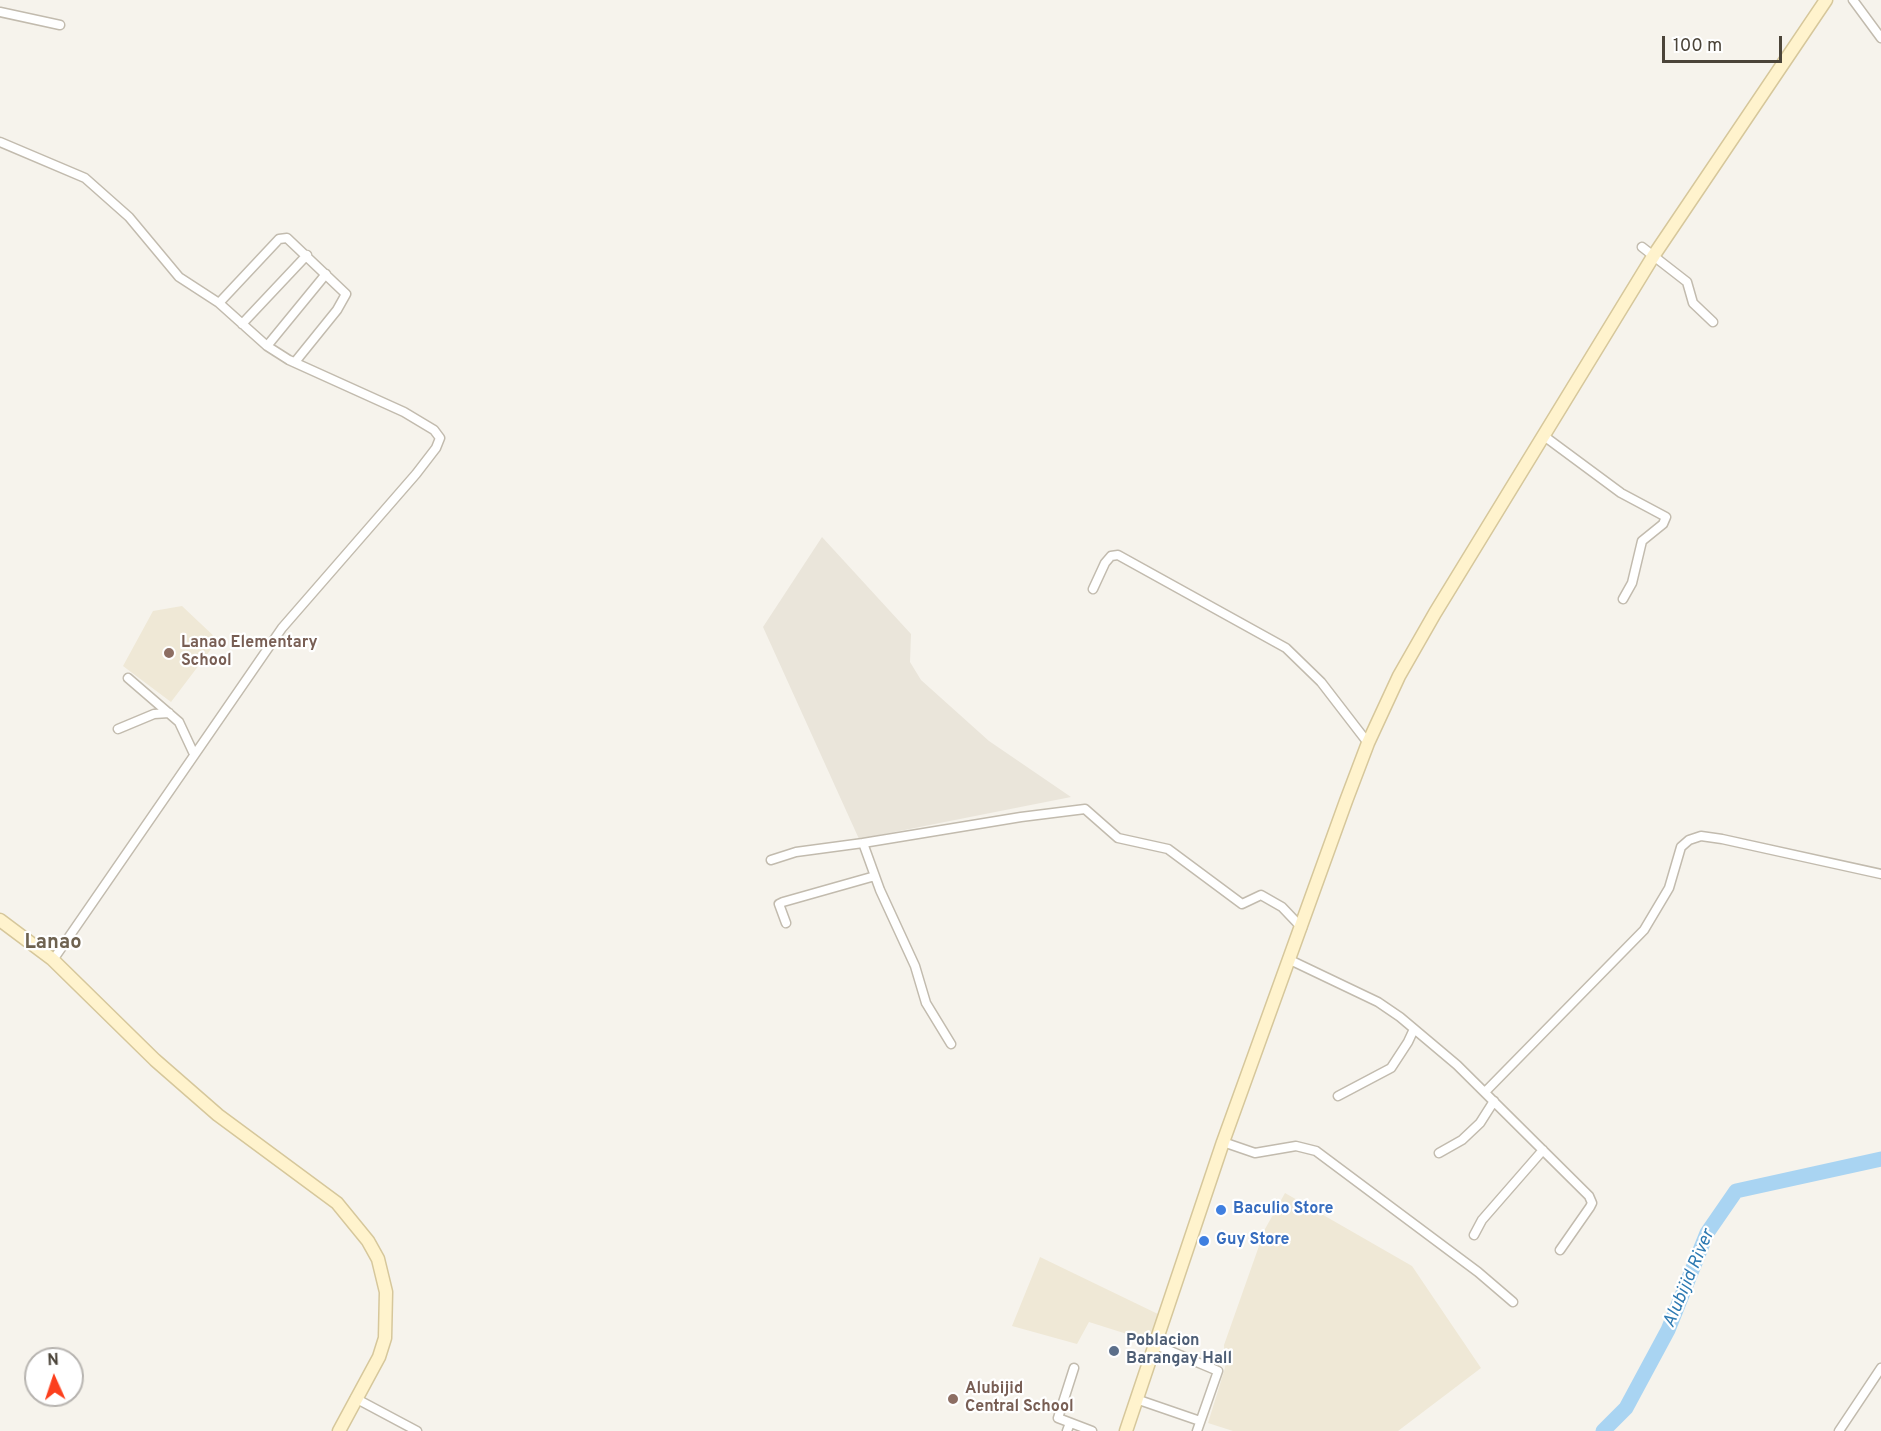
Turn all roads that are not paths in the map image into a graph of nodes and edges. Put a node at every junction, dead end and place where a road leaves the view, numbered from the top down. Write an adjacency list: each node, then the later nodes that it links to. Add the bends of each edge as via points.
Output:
1 (1826, 0): 9 (street)
2 (1853, 0): 5 (street)
3 (0, 12): 4 (street)
4 (60, 26)
5 (1881, 38)
6 (0, 142): 11 (street, via 85,178 129,217 179,277)
7 (1642, 247): 9 (street)
8 (307, 255): 10 (street); 11 (street, via 281,237); 13 (street)
9 (1654, 255): 12 (street, via 1687,282 1693,303); 16 (street)
10 (326, 274): 14 (street); 15 (street, via 346,297)
11 (219, 303): 13 (street)
12 (1713, 322)
13 (242, 324): 14 (street)
14 (267, 346): 15 (street)
15 (295, 362): 23 (street, via 404,412 434,430 440,442 282,628)
16 (1544, 436): 18 (street, via 1621,493 1666,517 1664,524 1642,541 1632,584); 22 (street, via 1412,650)
17 (1093, 589): 22 (street, via 1105,563 1118,555 1278,644 1299,658 1321,682)
18 (1623, 599)
19 (128, 678): 20 (street)
20 (170, 713): 21 (street, via 154,714); 23 (street, via 183,728)
21 (118, 729)
22 (1368, 743): 30 (street)
23 (194, 753): 31 (street)
24 (863, 843): 25 (street, via 796,852); 27 (street); 30 (street, via 1085,810 1118,838 1168,849 1242,904 1261,895 1282,907)
25 (771, 860)
26 (1881, 874): 35 (street, via 1722,839 1701,836 1689,840 1682,847 1669,888 1644,930)
27 (875, 876): 29 (street, via 783,902 780,904); 34 (street, via 915,966 926,1004)
28 (0, 920): 31 (street)
29 (786, 923)
30 (1302, 928): 32 (street)
31 (52, 960): 47 (street, via 218,1115 337,1203 368,1240 378,1259 386,1292 385,1338)
32 (1290, 960): 33 (street, via 1378,1002); 38 (street)
33 (1414, 1029): 35 (street); 36 (street, via 1391,1068)
34 (951, 1044)
35 (1485, 1092): 37 (street)
36 (1338, 1096)
37 (1494, 1101): 39 (street); 40 (street, via 1474,1129)
38 (1223, 1142): 43 (street, via 1255,1153 1296,1146 1316,1151); 44 (street)
39 (1544, 1150): 41 (street, via 1482,1220); 42 (street, via 1592,1200)
40 (1439, 1153)
41 (1474, 1235)
42 (1560, 1250)
43 (1513, 1302)
44 (1156, 1345): 48 (street); 49 (street, via 1218,1371)
45 (1074, 1368): 50 (street, via 1058,1418)
46 (1881, 1368): 56 (street)
47 (356, 1398): 51 (street); 52 (street)
48 (1136, 1399): 49 (street); 54 (street)
49 (1200, 1421): 55 (street)
50 (1068, 1427): 53 (street)
51 (339, 1431)
52 (417, 1431)
53 (1092, 1431)
54 (1126, 1431)
55 (1197, 1431)
56 (1839, 1431)

